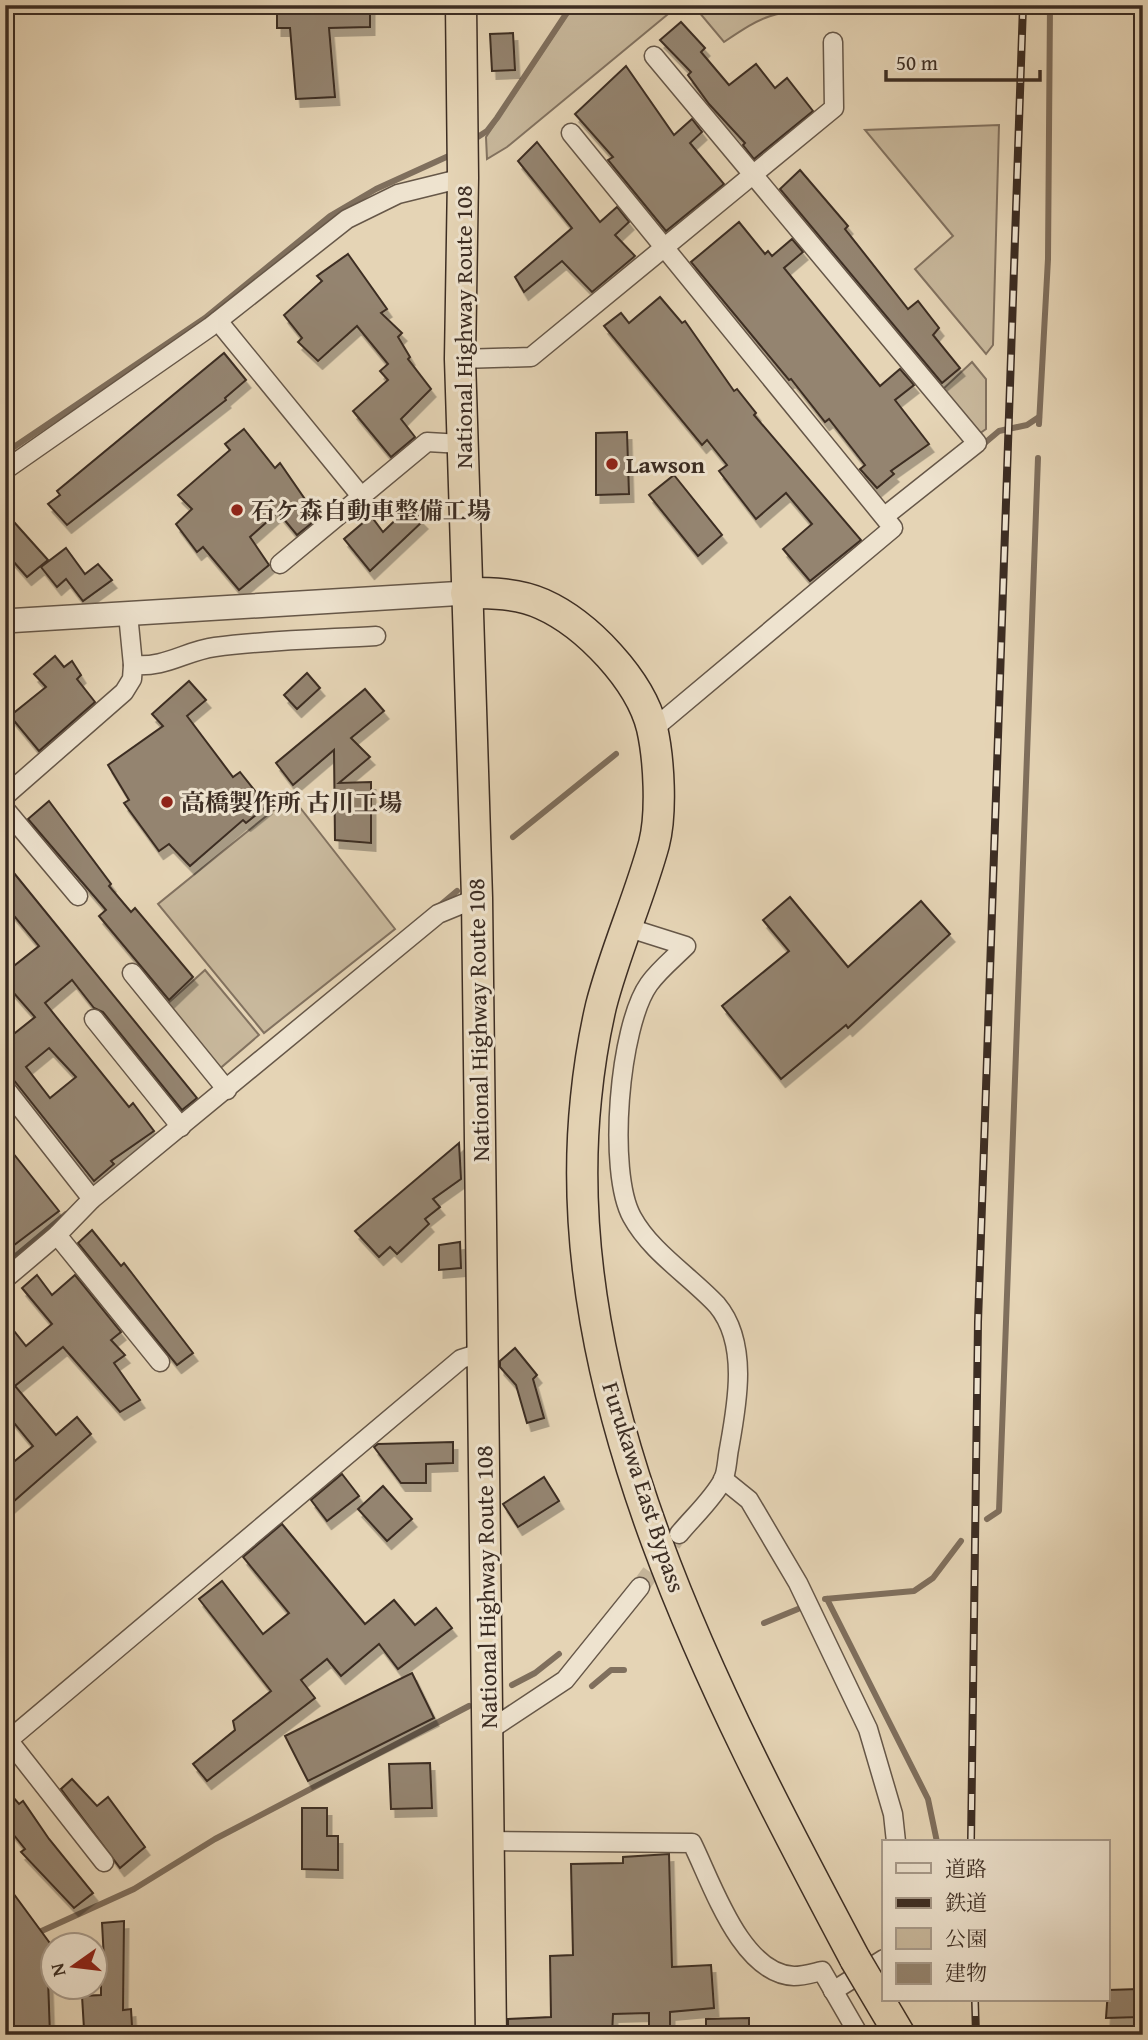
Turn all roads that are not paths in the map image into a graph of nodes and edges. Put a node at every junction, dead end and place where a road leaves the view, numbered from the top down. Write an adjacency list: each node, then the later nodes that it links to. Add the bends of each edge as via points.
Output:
1 (461, 5): 5 (highway, National Highway Route 108)
2 (833, 42): 6 (street, via 834,108)
3 (654, 56): 6 (street)
4 (571, 133): 7 (street)
5 (463, 155): 8 (street, via 347,219); 9 (highway, National Highway Route 108)
6 (754, 174): 7 (street); 13 (street, via 977,443)
7 (667, 246): 9 (street, via 531,357); 13 (street)
8 (218, 321): 11 (street); 12 (street)
9 (460, 359): 10 (highway, National Highway Route 108)
10 (462, 444): 12 (street, via 427,442); 15 (highway, National Highway Route 108)
11 (5, 470)
12 (361, 496): 14 (street)
13 (885, 516): 20 (street, via 893,528)
14 (280, 564)
15 (466, 593): 16 (street); 20 (highway, Furukawa East Bypass, via 506,594 542,604 594,639 627,675); 24 (highway, National Highway Route 108)
16 (128, 614): 17 (street); 19 (street)
17 (5, 621)
18 (376, 636): 19 (street, via 212,647 175,661)
19 (133, 665): 21 (street, via 124,692)
20 (652, 730): 25 (highway, Furukawa East Bypass, via 657,771 655,840)
21 (5, 796)
22 (5, 809): 23 (street)
23 (78, 896)
24 (477, 898): 29 (street, via 438,914); 34 (highway, National Highway Route 108)
25 (626, 927): 36 (street, via 686,946 648,985 630,1027 618,1168 622,1193 642,1232 729,1322 738,1372); 44 (highway, Furukawa East Bypass, via 600,1009 586,1095 580,1177 586,1270 600,1347 620,1429 701,1649 760,1780)
26 (132, 973): 29 (street)
27 (94, 1019): 30 (street)
28 (5, 1088): 31 (street)
29 (227, 1090): 30 (street)
30 (181, 1127): 31 (street)
31 (92, 1199): 32 (street)
32 (57, 1235): 33 (street); 35 (street)
33 (6, 1278)
34 (483, 1352): 39 (highway, National Highway Route 108); 40 (street, via 461,1359)
35 (160, 1362)
36 (723, 1479): 37 (street); 41 (street, via 749,1500 798,1583 868,1729 893,1814)
37 (679, 1534)
38 (640, 1587): 39 (street, via 565,1680)
39 (488, 1731): 42 (highway, National Highway Route 108)
40 (7, 1742): 43 (street)
41 (896, 1840)
42 (489, 1841): 46 (street, via 692,1843 744,1947 765,1966 793,1976 822,1971); 48 (highway, National Highway Route 108)
43 (104, 1862)
44 (870, 1959): 45 (highway, Furukawa East Bypass, bridge); 46 (street)
45 (882, 1989)
46 (833, 1991): 49 (street)
47 (887, 2002): 50 (highway, Furukawa East Bypass, bridge)
48 (491, 2035)
49 (859, 2035)
50 (900, 2035)

